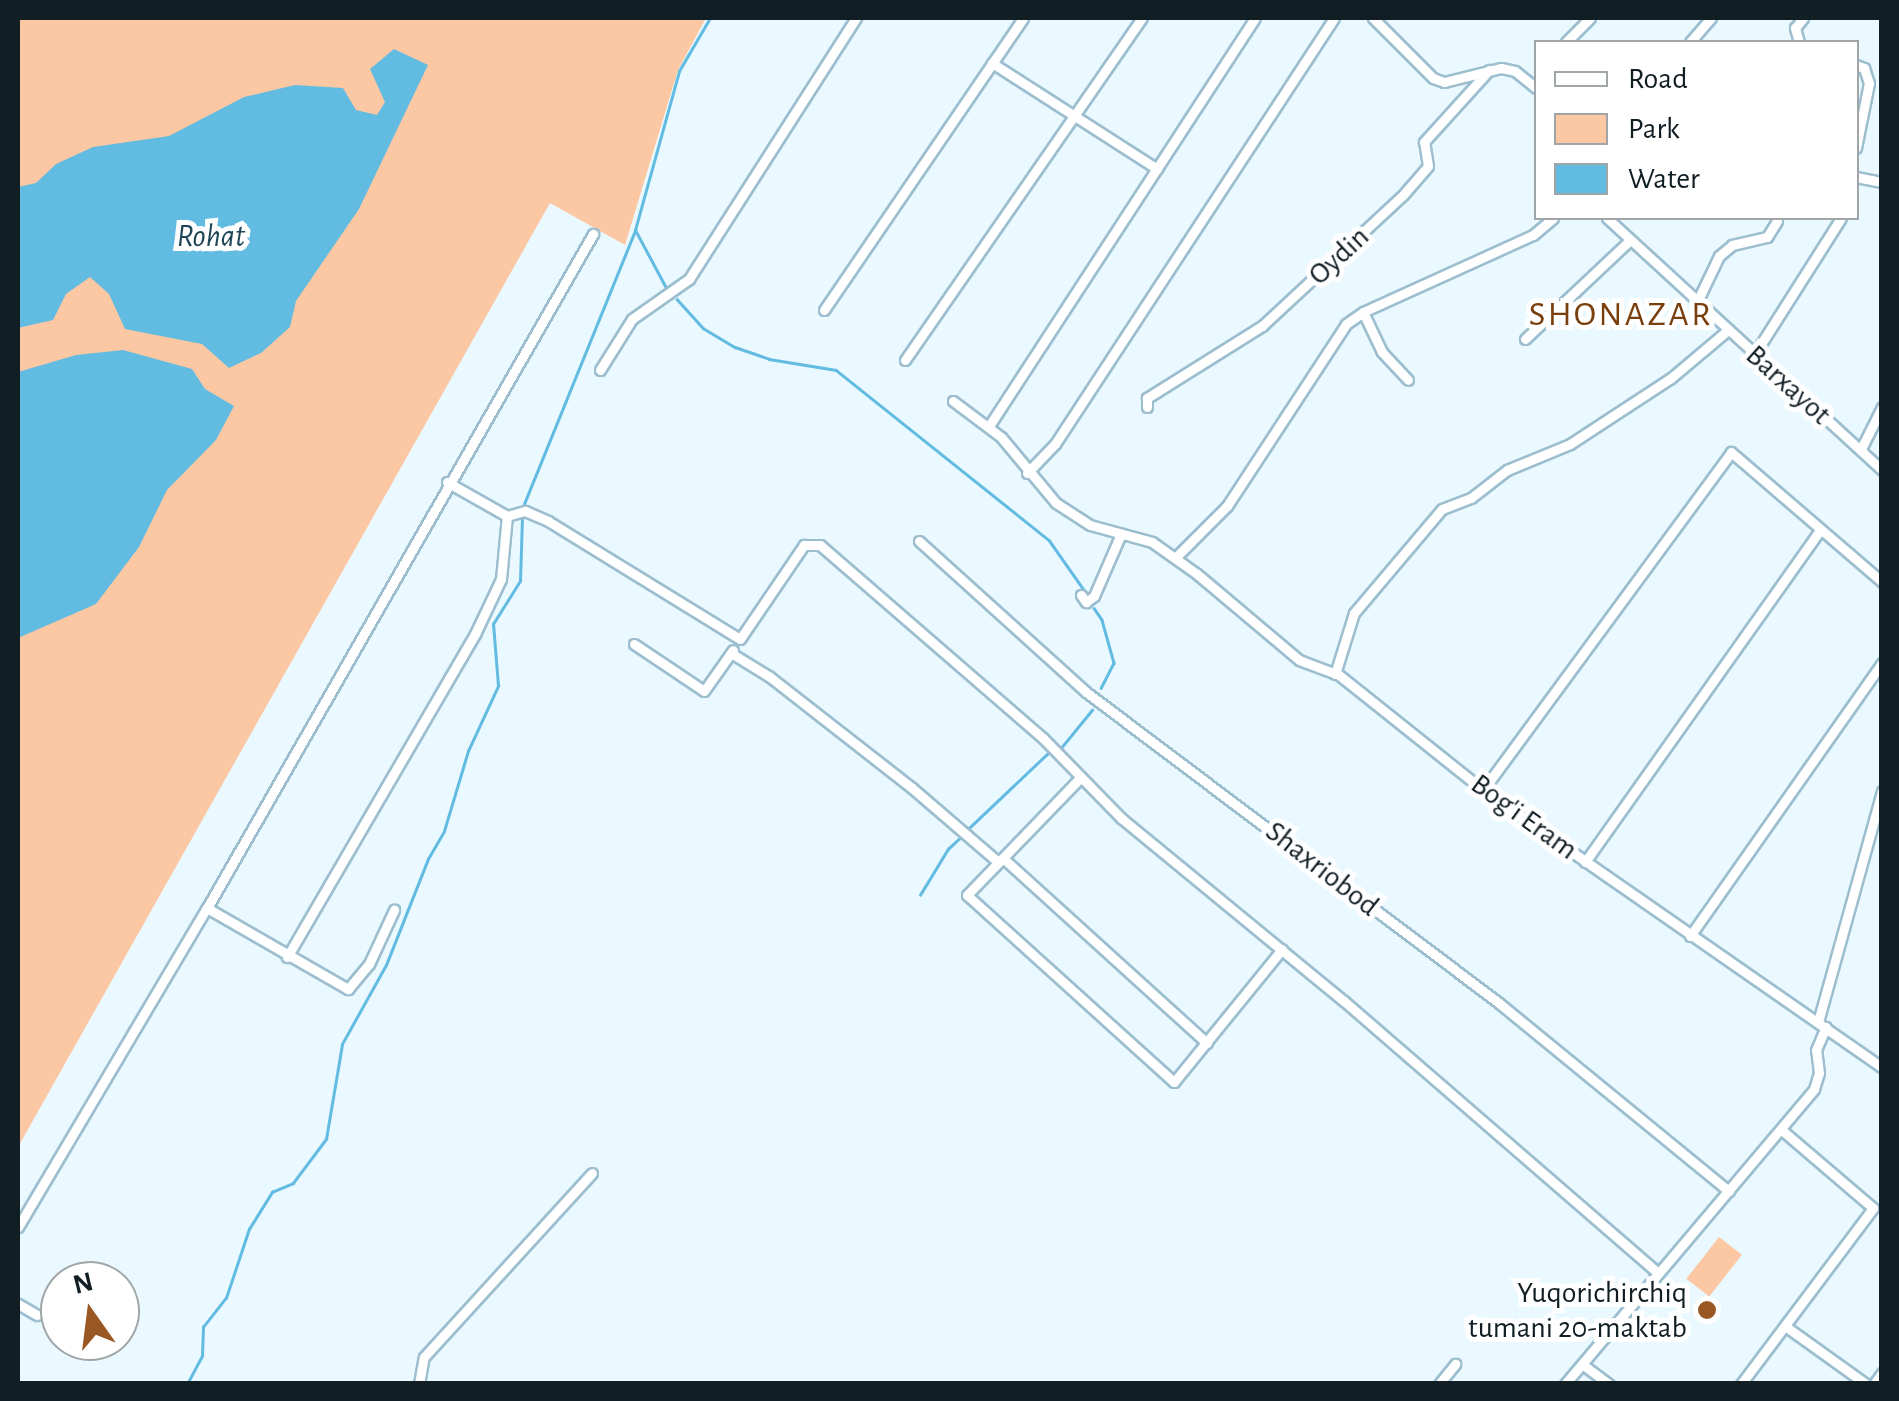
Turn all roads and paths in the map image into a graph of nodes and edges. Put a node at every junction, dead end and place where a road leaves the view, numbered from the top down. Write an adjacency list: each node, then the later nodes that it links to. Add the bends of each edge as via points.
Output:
1 (856, 18): 31 (street, via 689,279 632,319)
2 (1023, 18): 11 (street)
3 (1142, 18): 15 (street)
4 (1256, 18): 17 (street)
5 (1334, 18): 39 (street, via 1055,444)
6 (1374, 18): 13 (street, via 1433,78 1444,82)
7 (1590, 18): 9 (street)
8 (1710, 18): 10 (street)
9 (1568, 40)
10 (1692, 40)
11 (992, 62): 15 (street); 25 (street)
12 (1859, 66): 16 (street, via 1868,83)
13 (1489, 70): 14 (street, via 1515,71); 34 (street, Oydin, via 1424,142 1428,166 1403,195 1262,326 1147,398)
14 (1534, 86)
15 (1072, 116): 17 (street); 30 (street)
16 (1859, 132)
17 (1157, 169): 36 (street)
18 (1551, 220): 26 (street, via 1533,235)
19 (1610, 220): 23 (street, Barxayot)
20 (1840, 220): 29 (street)
21 (1777, 221): 24 (street, via 1767,237 1732,244 1718,256)
22 (593, 234): 40 (street)
23 (1630, 240): 24 (street, Barxayot); 28 (street)
24 (1697, 302): 27 (street, Barxayot)
25 (824, 310)
26 (1363, 312): 32 (street, via 1382,352); 45 (street, via 1346,324 1227,506)
27 (1728, 330): 29 (street, Barxayot); 52 (street, via 1671,378 1570,444 1507,470 1471,498 1442,509 1354,614)
28 (1525, 339)
29 (1754, 354): 37 (street, Barxayot)
30 (905, 360)
31 (600, 370)
32 (1408, 380)
33 (953, 400): 36 (street, Bog'i Eram)
34 (1147, 407)
35 (1882, 407): 37 (street)
36 (988, 426): 39 (street, Bog'i Eram)
37 (1861, 450): 38 (street, Barxayot)
38 (1882, 470)
39 (1027, 472): 43 (street, Bog'i Eram, via 1056,504)
40 (448, 482): 41 (street); 59 (street)
41 (508, 516): 48 (street, via 526,511 548,521); 63 (street, via 500,579 475,634)
42 (1820, 530): 46 (street); 54 (street, via 1730,452); 58 (street)
43 (1120, 534): 45 (street, Bog'i Eram, via 1152,542); 47 (street, via 1094,596 1086,602)
44 (919, 542): 69 (street, Shaxriobod, via 1086,692 1499,1004)
45 (1175, 558): 52 (street, Bog'i Eram, via 1299,660)
46 (1882, 582)
47 (1080, 595)
48 (740, 639): 50 (street); 53 (street, via 804,545 816,543)
49 (634, 644): 50 (street, via 704,691)
50 (731, 652): 57 (street)
51 (1879, 671): 61 (street)
52 (1335, 674): 54 (street, Bog'i Eram)
53 (1082, 777): 57 (street); 62 (street, via 1121,818)
54 (1483, 790): 58 (street, Bog'i Eram)
55 (1882, 791): 56 (street)
56 (1878, 821): 64 (street)
57 (1000, 860): 65 (street); 65 (street, via 966,895 1174,1082)
58 (1585, 862): 61 (street, Bog'i Eram)
59 (207, 908): 63 (street); 70 (street)
60 (394, 910): 63 (street, via 369,964 348,989)
61 (1690, 936): 64 (street, Bog'i Eram)
62 (1282, 949): 65 (street); 71 (street)
63 (286, 956)
64 (1822, 1024): 66 (street, Bog'i Eram); 67 (street, via 1819,1081)
65 (1207, 1043)
66 (1882, 1067)
67 (1783, 1131): 69 (street, via 1774,1132); 74 (street, via 1874,1208)
68 (592, 1173): 78 (street, via 424,1357)
69 (1729, 1190): 71 (street)
70 (18, 1227)
71 (1657, 1272): 76 (street)
72 (18, 1304): 73 (street)
73 (37, 1315)
74 (1785, 1326): 82 (street); 83 (street)
75 (1455, 1364): 79 (street)
76 (1582, 1364): 80 (street); 81 (street)
77 (1882, 1372): 83 (street)
78 (418, 1384)
79 (1439, 1384)
80 (1565, 1384)
81 (1609, 1384)
82 (1741, 1384)
83 (1870, 1384)

